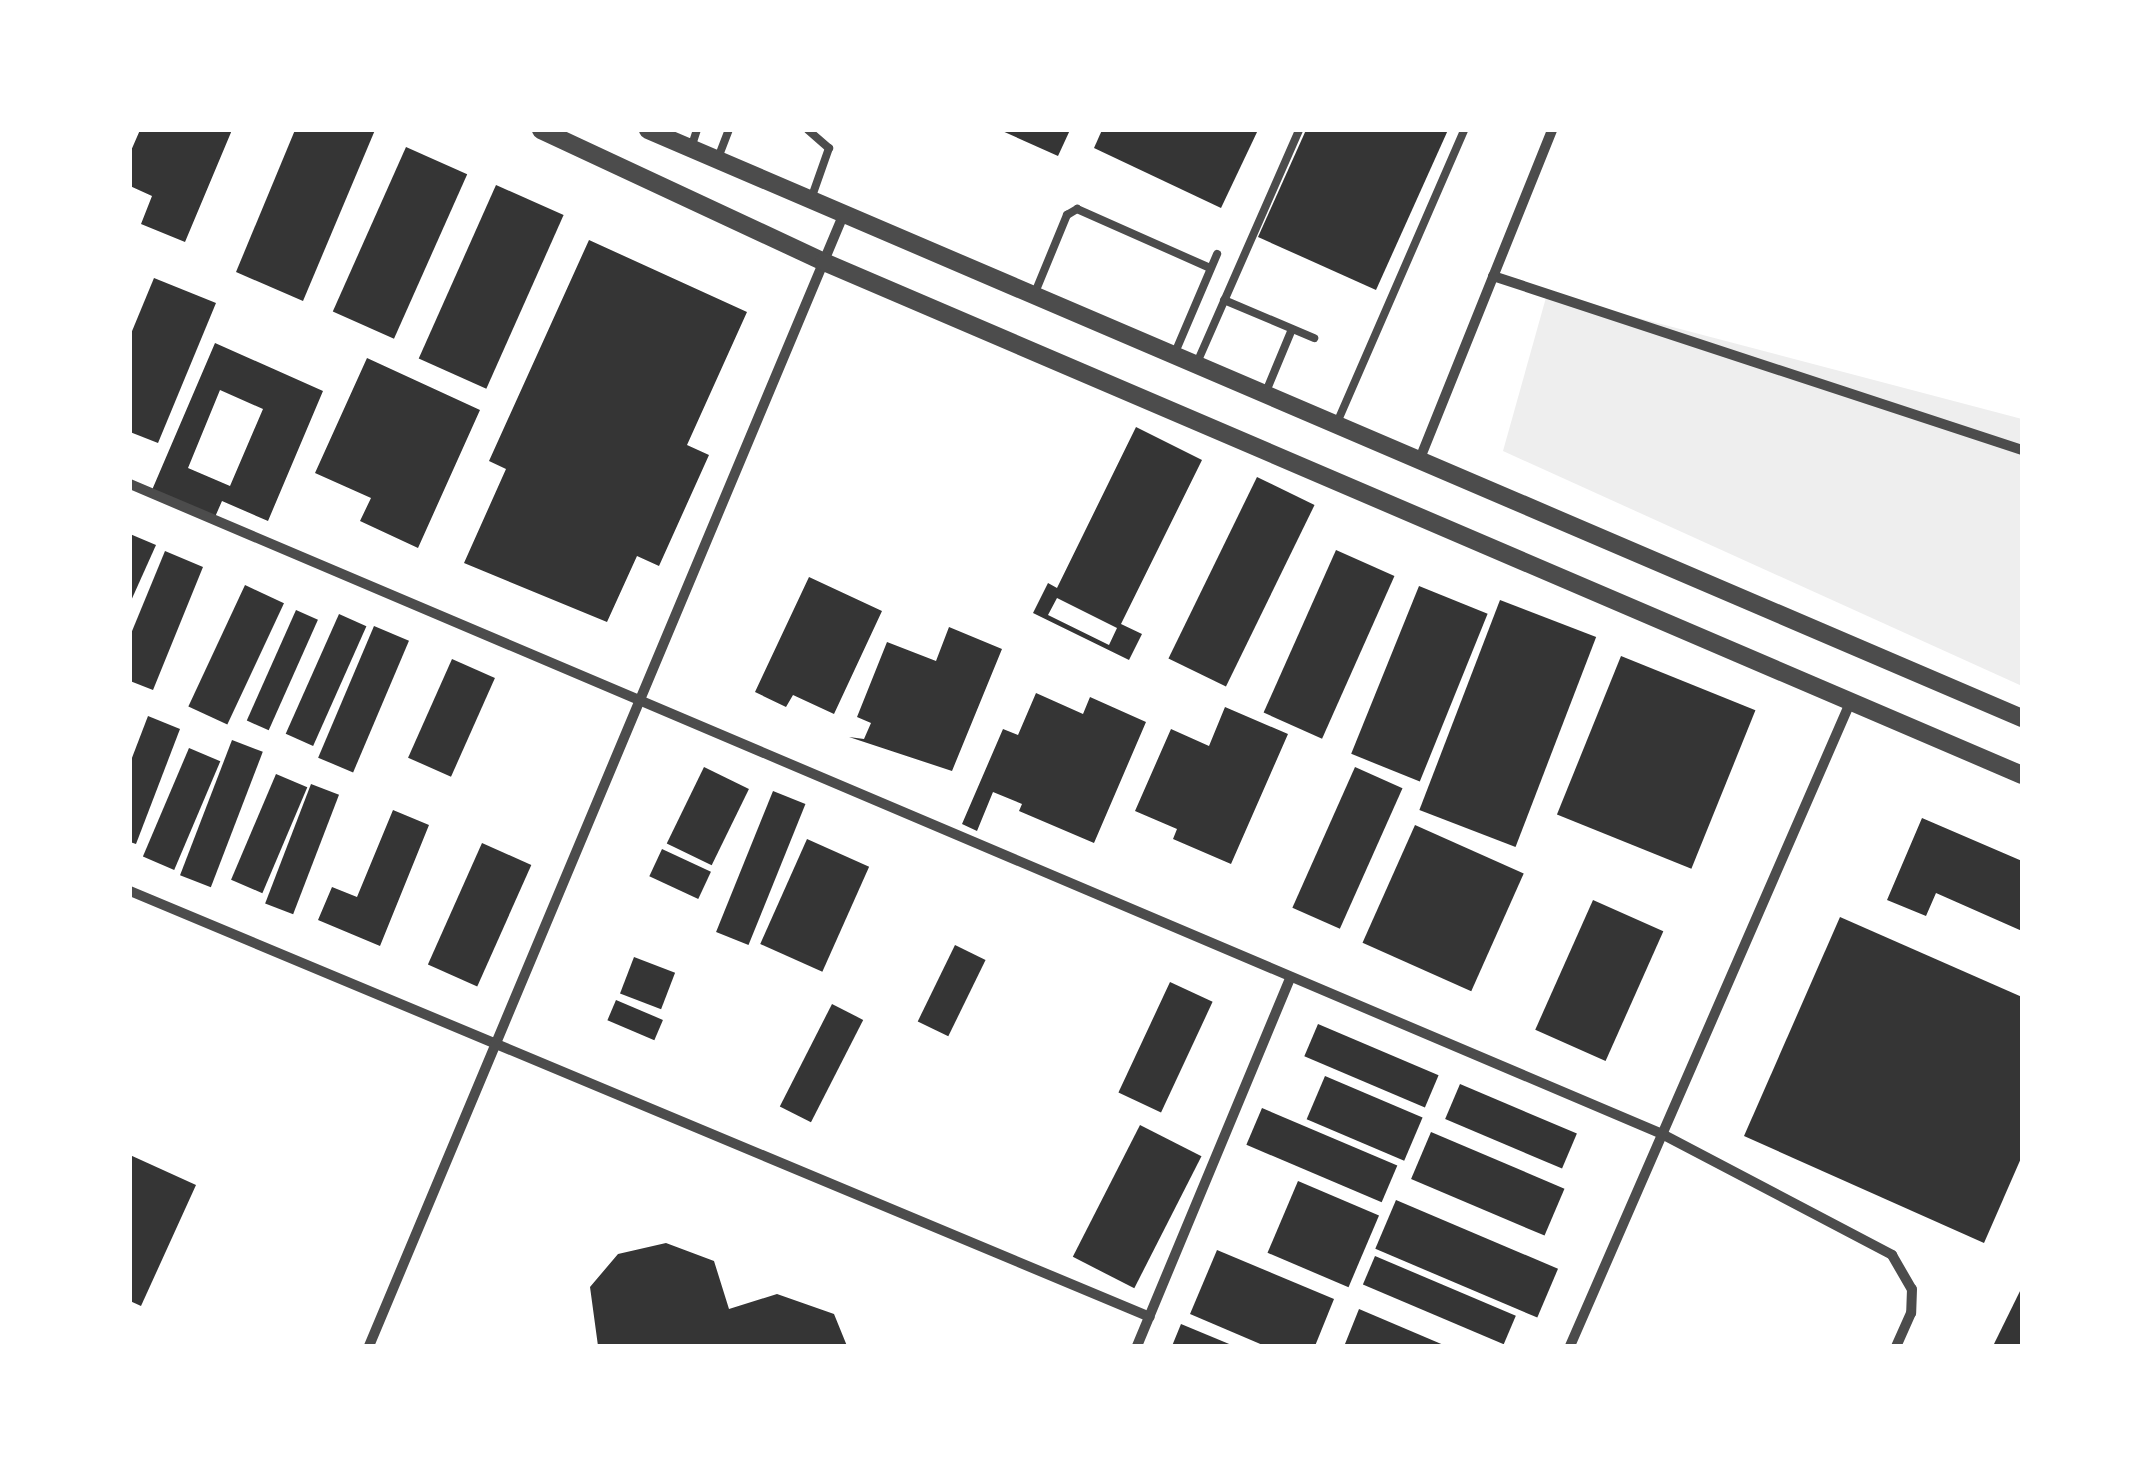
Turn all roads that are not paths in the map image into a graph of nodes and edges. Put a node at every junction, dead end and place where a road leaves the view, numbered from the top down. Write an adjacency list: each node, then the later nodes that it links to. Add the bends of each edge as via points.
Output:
1 (540, 130): 13 (street)
2 (648, 130): 8 (street)
3 (730, 130): 9 (lane)
4 (808, 130): 10 (lane, via 829,148)
5 (1299, 130): 17 (lane)
6 (1464, 130): 23 (lane)
7 (1552, 130): 15 (street)
8 (694, 139): 9 (street)
9 (717, 159): 10 (street)
10 (812, 199): 11 (street)
11 (844, 213): 13 (street); 16 (street)
12 (1216, 254): 14 (lane)
13 (824, 262): 27 (street); 28 (street)
14 (1210, 268): 16 (lane, via 1077,209 1068,215); 20 (lane)
15 (1493, 276): 24 (street); 25 (street)
16 (1034, 295): 20 (street)
17 (1224, 300): 18 (lane); 21 (lane)
18 (1292, 329): 19 (lane); 22 (lane)
19 (1314, 338)
20 (1174, 355): 21 (street)
21 (1196, 364): 22 (street)
22 (1265, 395): 23 (street)
23 (1336, 425): 25 (street)
24 (2022, 450)
25 (1419, 461): 29 (street)
26 (130, 484): 27 (street)
27 (640, 701): 32 (street); 33 (street)
28 (1850, 703): 30 (street); 34 (street)
29 (2022, 718)
30 (2022, 775)
31 (130, 891): 33 (street)
32 (1290, 978): 34 (street); 35 (street)
33 (496, 1044): 35 (street); 36 (street)
34 (1662, 1134): 38 (street); 39 (street, via 1892,1255 1912,1289 1911,1313)
35 (1150, 1317): 37 (street)
36 (369, 1346)
37 (1137, 1346)
38 (1570, 1346)
39 (1896, 1346)

